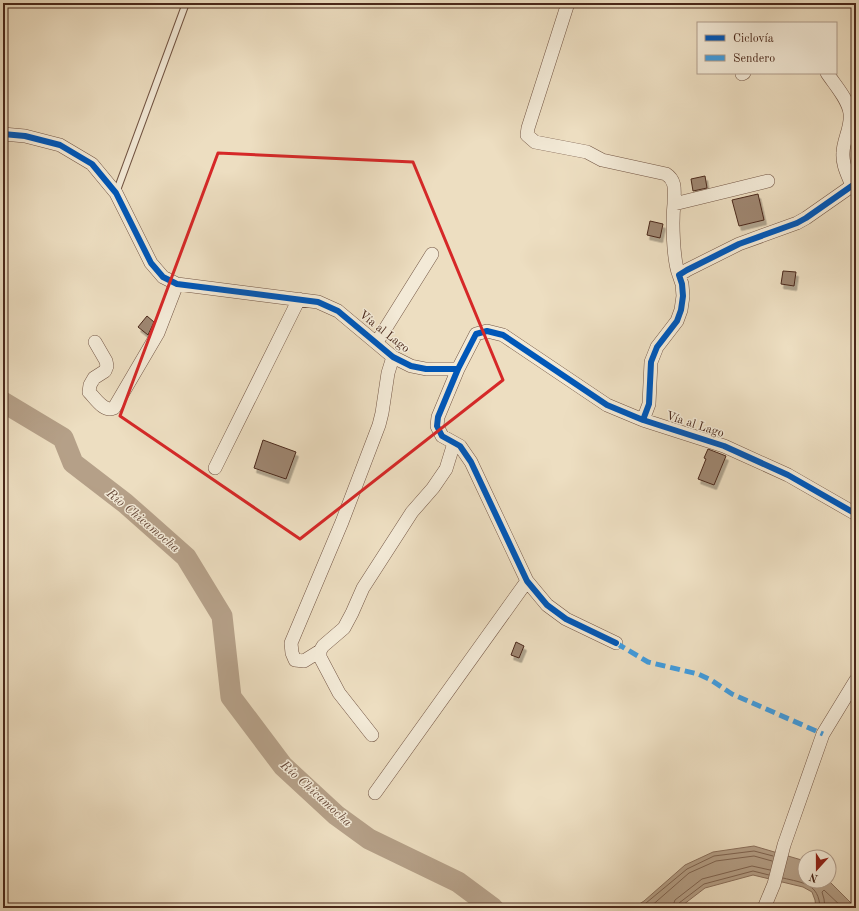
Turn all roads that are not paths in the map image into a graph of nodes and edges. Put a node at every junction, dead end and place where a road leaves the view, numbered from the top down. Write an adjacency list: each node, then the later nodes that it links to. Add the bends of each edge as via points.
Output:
1 (186, 3): 7 (lane)
2 (568, 3): 8 (street, via 527,135 535,142 587,152 602,160 666,174 673,181)
3 (827, 74): 6 (street, via 848,105 850,121 842,152 843,163)
4 (3, 134): 7 (street, Vía al Lago, via 25,136 60,145 92,164)
5 (768, 181): 8 (street)
6 (854, 184): 10 (street, via 806,218 739,244)
7 (116, 193): 11 (street, Vía al Lago, via 151,263 163,277)
8 (674, 204): 10 (street, via 675,248)
9 (432, 254): 14 (street)
10 (679, 275): 17 (street, via 683,296 681,310 677,321 658,347 651,362 649,404)
11 (177, 284): 12 (street, Vía al Lago); 13 (street, via 158,333 114,408 109,410 88,392 94,378 105,371 106,366 106,361)
12 (299, 299): 14 (street, Vía al Lago, via 318,302 338,310); 19 (street)
13 (95, 342)
14 (377, 342): 15 (street, Vía al Lago)
15 (393, 357): 16 (street, Vía al Lago, via 411,366 426,369); 23 (street, via 379,425 291,643 295,660 304,661)
16 (458, 369): 17 (street, Vía al Lago, via 476,334 487,331 503,335 607,405); 18 (street, via 438,417 437,426 442,436)
17 (643, 420): 20 (street, Vía al Lago, via 724,446 788,475)
18 (454, 443): 21 (street, via 460,446 472,462); 23 (street, via 446,469 412,512 364,588 344,628)
19 (215, 468)
20 (856, 514)
21 (527, 581): 22 (street, via 547,605 566,619); 26 (street)
22 (616, 643)
23 (320, 651): 25 (street, via 320,657 339,693)
24 (856, 680): 27 (street, via 823,734)
25 (372, 735)
26 (375, 793)
27 (764, 908)

